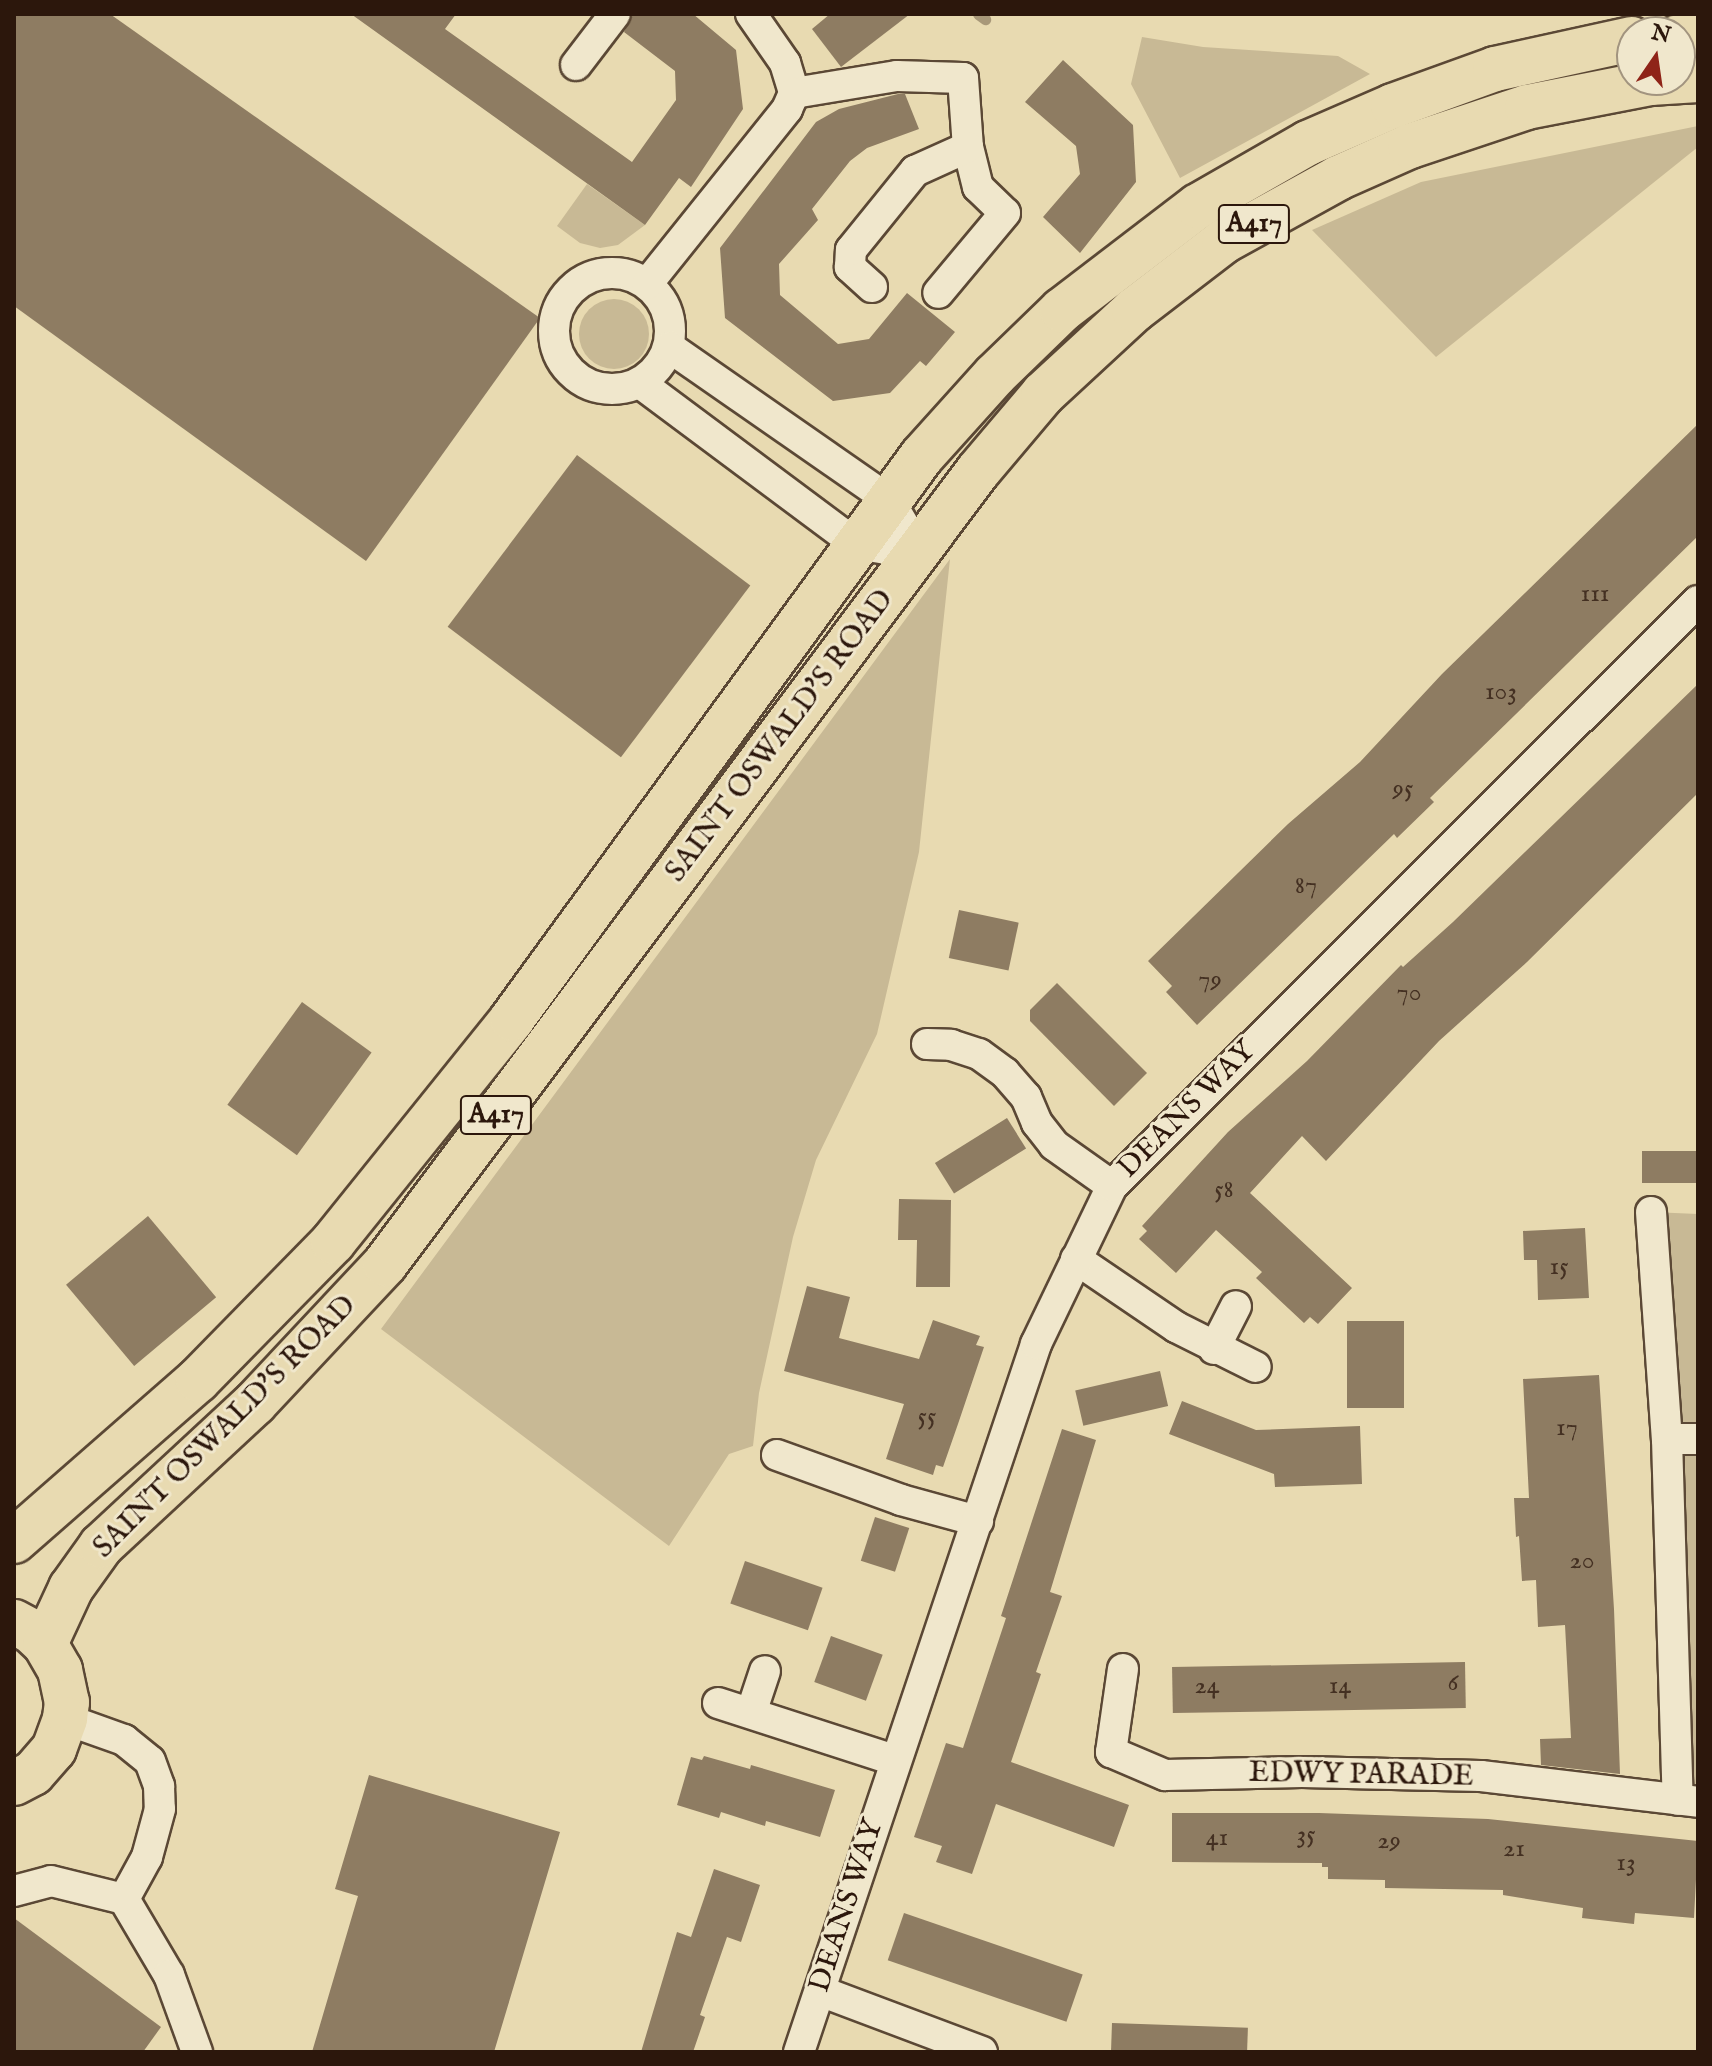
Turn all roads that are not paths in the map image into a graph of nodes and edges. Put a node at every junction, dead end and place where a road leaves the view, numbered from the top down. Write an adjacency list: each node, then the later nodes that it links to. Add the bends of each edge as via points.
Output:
1 (615, 14): 4 (street)
2 (751, 14): 6 (street, via 785,63)
3 (1616, 43): 13 (main road, SAINT OSWALD'S ROAD / A417, via 1495,69 1393,106 1308,143 1198,206 1053,319 960,412)
4 (576, 65)
5 (1698, 80): 15 (main road, SAINT OSWALD'S ROAD / A417, via 1650,83 1527,107 1410,146 1338,178 1224,241 1134,310 1043,394)
6 (794, 93): 7 (street, via 897,76 963,78); 8 (street, via 787,109)
7 (968, 147): 9 (street, via 915,171 851,250 850,267); 10 (street, via 978,187 1005,213)
8 (647, 284): 11 (street, via 668,312); 12 (street, via 631,275 595,275 566,295 553,328 562,362 574,376 606,390)
9 (872, 287)
10 (938, 293)
11 (669, 347): 12 (street); 13 (street)
12 (640, 383): 14 (street)
13 (889, 500): 14 (main road, SAINT OSWALD'S ROAD / A417); 15 (street)
14 (856, 544): 15 (street); 28 (main road, SAINT OSWALD'S ROAD / A417, via 512,1019 333,1242 198,1380)
15 (917, 552): 29 (main road, SAINT OSWALD'S ROAD / A417, via 385,1264 255,1403 101,1546)
16 (1698, 601): 18 (street, DEANS WAY)
17 (927, 1044): 18 (street, via 979,1054 1005,1073 1054,1145)
18 (1112, 1186): 20 (street, DEANS WAY)
19 (1651, 1212): 24 (street)
20 (1076, 1259): 22 (street); 27 (street, DEANS WAY, via 1036,1344)
21 (1236, 1306): 22 (street)
22 (1214, 1349): 23 (street)
23 (1256, 1367)
24 (1667, 1439): 25 (street); 37 (street)
25 (1698, 1439)
26 (777, 1455): 27 (street, via 901,1500)
27 (978, 1521): 35 (street, DEANS WAY)
28 (14, 1541)
29 (30, 1633): 34 (main road, A417, via 60,1670)
30 (1123, 1669): 37 (street, EDWY PARADE, via 1111,1752 1165,1775 1481,1776)
31 (765, 1671): 33 (street)
32 (718, 1703): 33 (street)
33 (751, 1713): 35 (street)
34 (65, 1719): 36 (main road, A417, via 54,1749 33,1773); 39 (street, via 124,1740 150,1761 159,1786 160,1809 147,1857)
35 (895, 1760): 40 (street, DEANS WAY)
36 (14, 1783)
37 (1688, 1801)
38 (14, 1891): 39 (street, via 51,1881)
39 (124, 1899): 41 (street, via 169,1975)
40 (820, 1991): 42 (street, DEANS WAY); 43 (street)
41 (197, 2052)
42 (799, 2052)
43 (982, 2052)

